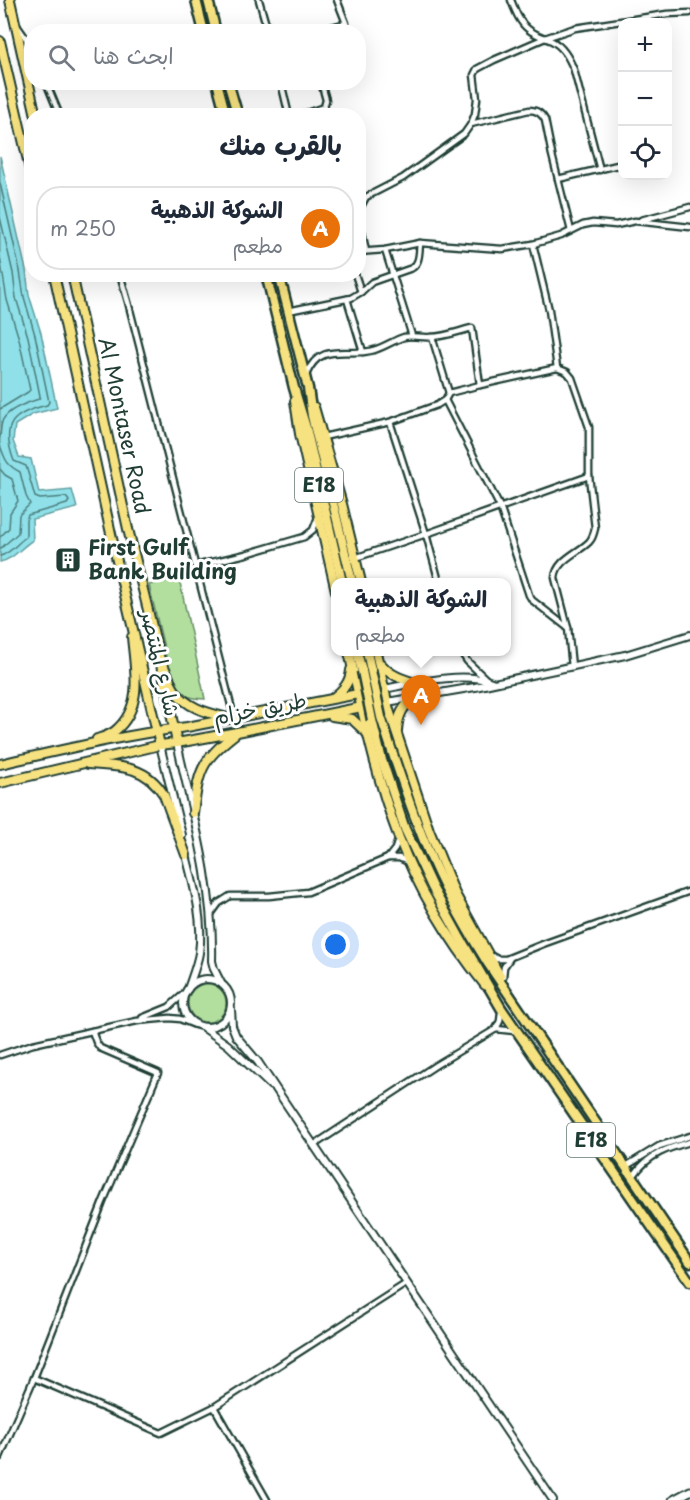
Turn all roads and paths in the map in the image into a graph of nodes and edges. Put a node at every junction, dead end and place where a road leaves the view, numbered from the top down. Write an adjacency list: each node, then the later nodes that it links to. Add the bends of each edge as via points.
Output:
1 (10, 0): 8 (main road)
2 (196, 0): 9 (highway)
3 (208, 0): 10 (highway)
4 (259, 0): 11 (street)
5 (337, 0): 12 (street, via 346,23)
6 (511, 0): 14 (street, via 524,25)
7 (690, 13): 14 (street, via 591,25)
8 (16, 24): 13 (street); 16 (main road)
9 (202, 24)
10 (214, 24)
11 (266, 24)
12 (342, 24)
13 (24, 36)
14 (545, 38): 29 (street, via 475,71 477,99); 32 (street, via 561,47 574,70)
15 (0, 41): 30 (main road)
16 (24, 61)
17 (30, 90): 23 (main road)
18 (49, 90): 24 (street)
19 (220, 90): 25 (highway)
20 (230, 90): 26 (highway)
21 (283, 90): 27 (street)
22 (323, 90): 28 (street, via 326,100)
23 (34, 108)
24 (57, 108)
25 (224, 108)
26 (236, 108)
27 (288, 108)
28 (322, 108)
29 (471, 124): 33 (street, via 529,110 538,112 545,120); 34 (street, via 459,138 403,178)
30 (24, 144)
31 (618, 165): 32 (street)
32 (600, 170): 33 (street)
33 (558, 179): 38 (street)
34 (366, 197)
35 (690, 207): 36 (street)
36 (635, 221): 37 (street); 38 (street, via 616,225 587,223)
37 (690, 227)
38 (571, 231): 40 (street)
39 (420, 243): 40 (street, via 494,249); 42 (street); 43 (street, via 416,265)
40 (533, 244): 57 (street, via 549,310)
41 (366, 250): 42 (street)
42 (386, 250): 43 (street)
43 (393, 275): 50 (street, via 372,282); 53 (street)
44 (56, 282): 76 (main road, شارع المنتصر)
45 (74, 282): 79 (main road, Al Montaser Road)
46 (122, 282): 70 (street)
47 (268, 282): 60 (highway, E18)
48 (281, 282): 52 (highway, E18)
49 (358, 282): 50 (street)
50 (361, 292): 51 (street)
51 (347, 299): 52 (street); 55 (street)
52 (288, 311): 56 (highway, E18)
53 (412, 336): 54 (street); 55 (street)
54 (432, 338): 59 (street, via 472,328); 61 (street)
55 (363, 352): 56 (street, via 337,351)
56 (307, 358): 58 (highway, E18); 58 (street)
57 (556, 368): 59 (street); 65 (street, via 570,374 588,421)
58 (307, 383): 64 (main road); 73 (highway, E18)
59 (480, 385): 61 (street)
60 (294, 388): 67 (main road); 72 (highway, E18)
61 (449, 393): 62 (street)
62 (445, 400): 63 (street); 66 (street)
63 (390, 422): 64 (street); 68 (street)
64 (323, 437): 69 (main road)
65 (589, 476): 66 (street); 77 (street, via 593,536 555,573)
66 (500, 507): 68 (street); 77 (street, via 529,595)
67 (318, 513): 70 (street, via 315,526 304,537); 71 (main road)
68 (426, 534): 69 (street); 75 (street)
69 (355, 558): 74 (main road)
70 (195, 566): 98 (street)
71 (333, 578)
72 (341, 578)
73 (351, 578)
74 (360, 578)
75 (438, 578)
76 (130, 612): 100 (main road, شارع المنتصر); 106 (main road, via 136,688 132,708 114,733)
77 (568, 628): 87 (street)
78 (690, 635): 87 (street, via 626,656)
79 (159, 655): 98 (main road, via 175,691 188,704); 99 (main road, شارع المنتصر)
80 (350, 656): 86 (main road)
81 (359, 656): 88 (highway, E18)
82 (367, 656): 88 (highway, E18)
83 (377, 656): 90 (main road, via 387,671)
84 (377, 656): 91 (main road)
85 (464, 656): 89 (street)
86 (352, 662): 92 (main road); 94 (main road, via 342,691)
87 (572, 667): 89 (street)
88 (366, 671): 122 (highway, E18, bridge, via 426,847 464,925); 123 (highway, E18, bridge, via 372,720 405,829 432,887)
89 (490, 681): 90 (street, via 455,678); 93 (street, via 476,687)
90 (415, 683): 91 (street)
91 (384, 689): 92 (main road, طريق خزام); 95 (main road)
92 (358, 693): 94 (main road, طريق خزام); 96 (main road)
93 (416, 696): 95 (street); 103 (main road, via 402,709)
94 (325, 700): 98 (main road, طريق خزام)
95 (387, 702): 96 (main road, طريق خزام); 103 (main road)
96 (362, 707): 97 (main road, طريق خزام); 102 (main road)
97 (322, 716): 101 (main road, طريق خزام); 102 (main road, via 352,719)
98 (232, 718): 99 (main road, طريق خزام)
99 (174, 729): 100 (main road, طريق خزام); 104 (main road, شارع المنتصر)
100 (157, 731): 105 (main road, شارع المنتصر); 106 (main road, طريق خزام)
101 (237, 732): 104 (main road, طريق خزام); 110 (main road, via 202,769)
102 (369, 734): 111 (main road)
103 (396, 736): 117 (main road, via 455,894)
104 (177, 743): 105 (main road, طريق خزام); 110 (street, شارع المنتصر)
105 (160, 745): 108 (main road, طريق خزام); 112 (street, شارع المنتصر)
106 (82, 746): 107 (main road, طريق خزام)
107 (0, 764)
108 (81, 764): 109 (main road, طريق خزام); 112 (main road, via 124,767 150,778 164,795)
109 (0, 783)
110 (193, 813): 116 (street, شارع المنتصر)
111 (399, 838): 113 (street); 114 (main road)
112 (186, 855): 121 (street, شارع المنتصر, via 200,920 199,951)
113 (388, 858): 114 (street, via 399,858); 116 (street, via 308,892 230,896)
114 (411, 865): 123 (main road, via 444,927)
115 (690, 891): 118 (street)
116 (211, 914): 119 (street, شارع المنتصر, via 212,961)
117 (489, 954): 118 (street, via 497,959); 120 (main road)
118 (511, 957): 120 (street, via 504,967)
119 (221, 983): 121 (street, via 206,979); 125 (street, via 230,994)
120 (504, 983): 122 (main road)
121 (187, 990): 126 (street, via 169,1006); 127 (street, via 183,1005)
122 (509, 993): 139 (highway, E18)
123 (493, 996): 124 (highway, E18)
124 (501, 1008): 129 (street); 131 (highway, E18)
125 (231, 1009): 128 (street, via 224,1022); 133 (street, via 236,1036)
126 (137, 1021): 127 (street, via 170,1018); 130 (street)
127 (195, 1025): 128 (street)
128 (202, 1027): 133 (street, via 228,1045)
129 (496, 1029): 131 (street); 136 (street)
130 (92, 1031): 132 (street); 142 (street, via 100,1048 158,1073 102,1202)
131 (518, 1032): 140 (highway, E18)
132 (0, 1055)
133 (280, 1095): 136 (street)
134 (690, 1136): 137 (street, via 659,1146)
135 (690, 1142): 138 (street, via 654,1154)
136 (314, 1145): 141 (street)
137 (628, 1165)
138 (635, 1174)
139 (690, 1262)
140 (690, 1282)
141 (407, 1283): 143 (street); 147 (street)
142 (34, 1378): 143 (street, via 161,1433); 144 (street)
143 (214, 1407): 146 (street)
144 (0, 1458)
145 (690, 1491): 148 (main road)
146 (267, 1500)
147 (554, 1500)
148 (674, 1500)

